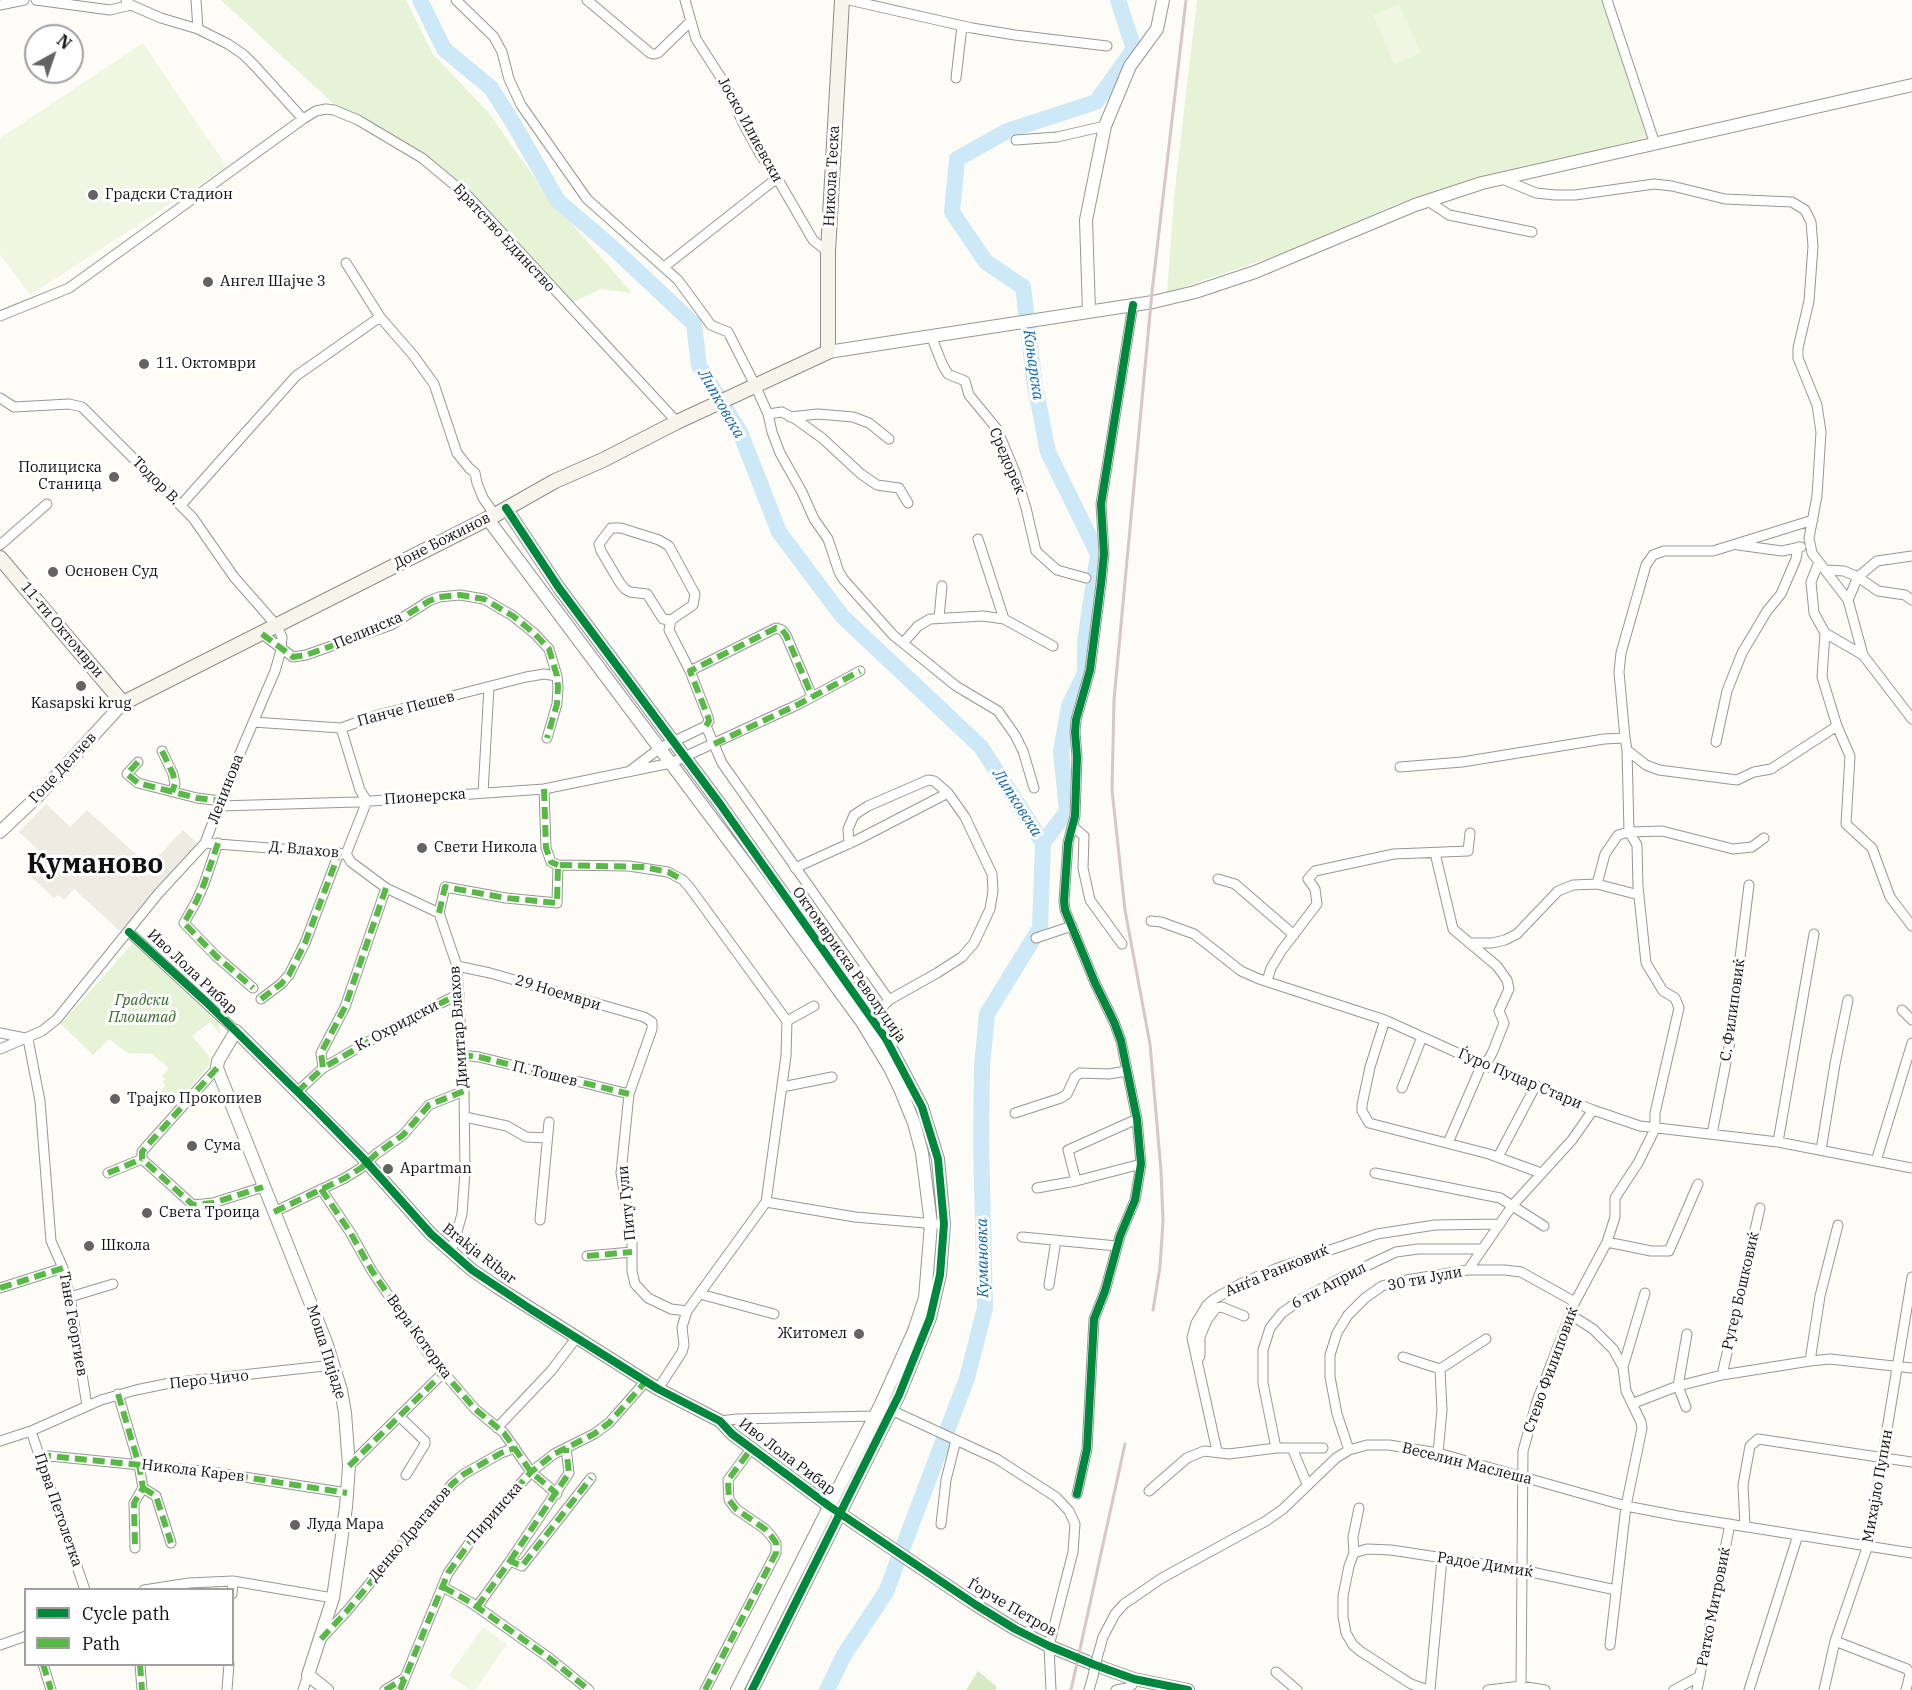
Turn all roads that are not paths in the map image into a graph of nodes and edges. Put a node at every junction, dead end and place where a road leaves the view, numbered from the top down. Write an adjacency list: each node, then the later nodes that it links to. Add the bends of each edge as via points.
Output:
1 (24, 0): 12 (street)
2 (36, 0): 11 (street, via 110,10)
3 (196, 0): 15 (street)
4 (456, 0): 29 (street, via 494,37 521,105 587,199)
5 (587, 0): 13 (street, via 654,54)
6 (685, 0): 13 (street, Јоско Илиевски)
7 (842, 0): 27 (main road, Никола Теска)
8 (849, 0): 14 (street)
9 (1163, 0): 20 (street, via 1157,29 1130,66)
10 (1607, 0): 22 (street)
11 (129, 2): 15 (street, via 161,18)
12 (0, 5)
13 (690, 22): 23 (street, Јоско Илиевски, via 696,39)
14 (962, 26): 16 (street); 17 (street)
15 (198, 29): 19 (street, via 244,55)
16 (1107, 46)
17 (956, 78)
18 (1912, 84): 22 (street)
19 (303, 119): 32 (street, Братство Единство, via 69,288); 40 (street, Братство Единство, via 316,111 334,110 382,134 445,176 469,197)
20 (1105, 126): 21 (street, via 1057,137); 31 (street, via 1086,220)
21 (1016, 140)
22 (1654, 144): 24 (street)
23 (777, 178): 27 (street, Јоско Илиевски, via 813,240); 29 (street)
24 (1500, 178): 25 (street); 46 (street, via 1536,193 1555,195 1654,184 1725,199 1792,202 1805,210 1811,222 1812,256 1809,301 1798,358 1820,417)
25 (1428, 201): 26 (street, via 1449,215); 30 (street, via 1255,272 1195,292)
26 (1532, 232)
27 (828, 252): 35 (main road, Никола Теска)
28 (346, 263): 33 (street)
29 (664, 267): 36 (street, via 711,325 728,332)
30 (1133, 305): 31 (street); 102 (street, via 1101,504 1104,554 1090,670 1076,720)
31 (1089, 311): 34 (street)
32 (0, 315)
33 (380, 316): 44 (street, via 296,376); 45 (street, via 435,384 457,453 475,473 483,498)
34 (931, 336): 35 (street); 57 (street, Средорек, via 948,374 965,381 969,395 997,429 1015,472 1036,551 1057,570)
35 (828, 352): 36 (main road, Доне Божинов)
36 (755, 386): 38 (street); 40 (main road, Доне Божинов)
37 (0, 398): 44 (street, Тодор В., via 14,407 82,407)
38 (768, 414): 39 (street, via 782,412); 67 (street, via 780,453 828,539 839,572)
39 (790, 417): 41 (street, via 854,417 869,423); 42 (street, via 822,438 877,485 899,488)
40 (677, 422): 45 (main road, Доне Божинов)
41 (889, 440)
42 (908, 503)
43 (47, 504): 48 (street)
44 (181, 506): 64 (street, Тодор В., via 234,577)
45 (496, 514): 64 (main road, Доне Божинов); 84 (street, Октомвриска Револуција, via 559,588); 87 (street, Октомвриска Револуција)
46 (1814, 520): 49 (street); 50 (street)
47 (978, 539): 62 (street)
48 (0, 545)
49 (1736, 545): 51 (street, via 1782,551); 83 (street, Стево Филиповиќ, via 1713,551 1664,551 1653,555 1646,565 1621,653)
50 (1810, 546): 51 (street); 54 (street)
51 (1798, 547): 85 (street, via 1781,594 1742,653 1727,692)
52 (1912, 556): 56 (street, via 1877,561)
53 (0, 558): 76 (main road, 11-ти Октомври)
54 (1819, 562): 55 (street); 65 (street, via 1811,582 1814,613)
55 (1826, 570): 56 (street); 59 (street)
56 (1858, 577): 59 (street); 60 (street, via 1878,591 1905,595)
57 (1086, 578)
58 (942, 586): 61 (street)
59 (1848, 600): 70 (street)
60 (1912, 600)
61 (939, 618): 62 (street); 67 (street, via 918,626)
62 (1004, 619): 68 (street)
63 (671, 620): 63 (street, via 693,605 694,594 669,546 611,528 599,544 620,583 630,592 647,594 663,619); 71 (street, via 669,630)
64 (278, 626): 66 (main road, Доне Божинов); 69 (street, Ленинова)
65 (1825, 633): 70 (street); 80 (street, via 1822,677)
66 (262, 634): 69 (street); 76 (main road, Доне Божинов)
67 (903, 643): 95 (street, via 956,686 998,711 1023,751)
68 (1053, 646)
69 (281, 650): 73 (street, Пелинска, via 293,657 323,651 391,625 429,601 470,596 493,603 535,633 549,649); 78 (street, Ленинова)
70 (1863, 655): 77 (street)
71 (690, 670): 75 (street, via 776,628 786,635); 79 (street, via 708,717)
72 (860, 671): 75 (street, Пионерска)
73 (557, 675): 74 (street, Панче Пешев, via 544,674); 82 (street, Пелинска, via 556,704)
74 (489, 687): 81 (street, Панче Пешев); 98 (street)
75 (812, 696): 86 (street, Пионерска)
76 (123, 703): 103 (street, Гоце Делчев, via 32,803)
77 (1912, 719)
78 (253, 722): 81 (street, Панче Пешев); 101 (street, Ленинова)
79 (706, 726): 84 (street, Пионерска); 86 (street)
80 (1837, 726): 88 (street, via 1771,770 1737,780 1659,770); 122 (street, via 1850,756 1846,824 1872,848 1890,897)
81 (341, 728): 100 (street)
82 (547, 738)
83 (1625, 738): 88 (street, Стево Филиповиќ); 93 (street)
84 (673, 741): 87 (street, Пионерска); 90 (street, Октомвриска Револуција)
85 (1716, 742)
86 (714, 744): 90 (street, Пионерска); 113 (street, via 735,784)
87 (660, 748): 92 (street, Октомвриска Револуција); 94 (street, Пионерска)
88 (1627, 750): 104 (street, Стево Филиповиќ)
89 (162, 751): 97 (street, via 173,774)
90 (684, 757): 92 (street, Пионерска); 138 (street, Октомвриска Револуција)
91 (138, 762): 97 (street, Пионерска, via 127,774 132,779)
92 (671, 763): 94 (street, Пионерска); 191 (street, Октомвриска Револуција, via 846,999 890,1068 914,1123)
93 (1400, 767)
94 (630, 772): 96 (street, Пионерска)
95 (1034, 788)
96 (544, 789): 98 (street, Пионерска); 112 (street, via 546,848 551,862)
97 (172, 792): 101 (street, Пионерска)
98 (483, 793): 100 (street, Пионерска)
99 (948, 793): 109 (street); 109 (street, via 928,780 868,806 854,815 848,829); 134 (street, via 965,817 992,874 990,909 974,943 962,957)
100 (367, 801): 101 (street, Пионерска); 111 (street, Д. Влахов)
101 (220, 804): 107 (street, Ленинова)
102 (1072, 826): 121 (street, via 1064,901); 128 (street, via 1084,836 1083,868 1090,900)
103 (0, 832)
104 (1629, 832): 106 (street, via 1662,831 1732,849 1752,847); 115 (street, via 1618,835 1605,854); 118 (street, Стево Филиповиќ, via 1637,845)
105 (1470, 833): 110 (street, via 1468,851)
106 (1764, 838)
107 (205, 843): 108 (street, Д. Влахов); 123 (street, Ленинова)
108 (218, 843): 111 (street, Д. Влахов); 131 (street, via 204,884 184,923)
109 (849, 844): 113 (street)
110 (1435, 853): 125 (street, via 1394,854 1315,871 1308,879 1315,889 1317,904); 127 (street, via 1453,929)
111 (343, 854): 117 (street); 133 (street, via 289,975)
112 (558, 865): 119 (street, via 557,903 445,887); 141 (street, via 644,867 669,872 683,880)
113 (795, 868): 134 (street)
114 (1218, 879): 125 (street, via 1235,884)
115 (1597, 884): 118 (street); 127 (street, via 1573,885 1558,891 1517,934 1505,940)
116 (1749, 885): 167 (street, С. Филиповиќ, via 1729,1047)
117 (386, 888): 119 (street); 152 (street, via 345,1007 321,1053)
118 (1639, 895): 166 (street, Стево Филиповиќ, via 1646,963 1679,1008)
119 (439, 913): 129 (street, Димитар Влахов)
120 (1150, 921): 130 (street, Ѓуро Пуцар Стари, via 1194,934 1240,971)
121 (1072, 926): 126 (street); 153 (street, via 1114,1022)
122 (1912, 926)
123 (129, 932): 143 (street, Иво Лола Рибар); 146 (street, Ленинова, via 57,1019)
124 (1814, 934): 169 (street)
125 (1294, 935): 130 (street)
126 (1036, 938)
127 (1469, 943): 150 (street, via 1497,966 1509,989 1499,1011 1504,1023 1489,1059)
128 (1122, 944)
129 (457, 966): 132 (street, Димитар Влахов); 142 (street, 29 Ноември, via 644,1017 652,1022)
130 (1267, 981): 139 (street, Ѓуро Пуцар Стари)
131 (253, 988)
132 (459, 994): 149 (street, Димитар Влахов); 152 (street, К. Охридски)
133 (261, 999)
134 (889, 1000): 138 (street)
135 (1848, 1000): 171 (street)
136 (814, 1006): 141 (street)
137 (1902, 1010): 140 (street)
138 (872, 1018): 191 (street, Октомвриска Револуција, via 922,1107 938,1159 944,1205)
139 (1385, 1020): 145 (street, Ѓуро Пуцар Стари); 170 (street, via 1362,1110 1369,1123)
140 (1912, 1020)
141 (788, 1021): 156 (street)
142 (652, 1029): 160 (street, Питу Гули)
143 (237, 1031): 151 (street); 159 (street, Brakja Ribar)
144 (0, 1034): 146 (street)
145 (1422, 1037): 150 (street, Ѓуро Пуцар Стари); 157 (street)
146 (27, 1039): 148 (street, Ленинова); 203 (street, Тане Георгиев, via 40,1101 51,1241)
147 (1912, 1043): 174 (street)
148 (0, 1049)
149 (461, 1055): 158 (street, Димитар Влахов); 160 (street, П. Тошев, via 479,1056)
150 (1482, 1064): 155 (street, Ѓуро Пуцар Стари); 170 (street)
151 (217, 1068): 173 (street, via 146,1147); 183 (street, Моша Пијаде)
152 (323, 1068): 159 (street, К. Охридски)
153 (1126, 1071): 162 (street, via 1080,1073 1061,1098); 164 (street)
154 (832, 1077): 156 (street)
155 (1536, 1085): 161 (street, Ѓуро Пуцар Стари); 172 (street)
156 (782, 1087): 186 (street)
157 (1402, 1088)
158 (464, 1091): 163 (street, Димитар Влахов); 175 (street, via 429,1104 403,1135)
159 (297, 1092): 175 (street, Brakja Ribar)
160 (629, 1094): 200 (street, Питу Гули, via 621,1173)
161 (1593, 1110): 166 (street, Ѓуро Пуцар Стари); 180 (street)
162 (1015, 1113)
163 (465, 1117): 168 (street, via 507,1126 526,1137); 201 (street, Димитар Влахов, via 462,1214)
164 (1137, 1119): 176 (street); 181 (street, via 1068,1150)
165 (549, 1122): 168 (street)
166 (1655, 1129): 167 (street, Ѓуро Пуцар Стари); 197 (street, Стево Филиповиќ, via 1615,1198 1615,1217)
167 (1712, 1134): 169 (street, Ѓуро Пуцар Стари)
168 (547, 1138): 190 (street)
169 (1778, 1142): 171 (street, Ѓуро Пуцар Стари)
170 (1448, 1143): 172 (street)
171 (1821, 1150): 174 (street, Ѓуро Пуцар Стари)
172 (1498, 1157): 180 (street)
173 (142, 1159): 178 (street); 183 (street, via 193,1205 213,1203)
174 (1876, 1161): 177 (street, Ѓуро Пуцар Стари)
175 (367, 1162): 185 (street); 201 (street, Brakja Ribar)
176 (1141, 1164): 181 (street); 198 (street)
177 (1912, 1168)
178 (108, 1173)
179 (1375, 1173): 187 (street, via 1500,1198)
180 (1541, 1173): 187 (street)
181 (1076, 1180): 184 (street)
182 (1698, 1184): 197 (street, via 1669,1251)
183 (263, 1187): 189 (street, Моша Пијаде)
184 (1037, 1188)
185 (321, 1189): 189 (street); 228 (street, Вера Которка)
186 (766, 1202): 191 (street, via 855,1217); 210 (street)
187 (1512, 1206): 192 (street); 194 (street)
188 (1760, 1208): 229 (street, Ругер Бошковиќ)
189 (274, 1212): 223 (street, Моша Пијаде)
190 (540, 1220)
191 (938, 1224): 237 (street, Октомвриска Револуција, via 940,1275 930,1317); 239 (street, Октомвриска Револуција, via 919,1317)
192 (1500, 1224): 199 (street); 221 (street, Анѓа Ранковиќ, via 1436,1225 1377,1234 1242,1283 1207,1305 1196,1323 1191,1338)
193 (1838, 1225): 222 (street)
194 (1544, 1226)
195 (1022, 1237): 196 (street)
196 (1056, 1240): 198 (street); 207 (street)
197 (1607, 1242): 212 (street, Стево Филиповиќ)
198 (1118, 1246): 268 (street, via 1094,1319 1087,1449)
199 (1481, 1249): 204 (street); 247 (street, 6 ти Април, via 1418,1248 1396,1252 1282,1312 1270,1328 1263,1350 1263,1383)
200 (632, 1252): 202 (street); 213 (street, Питу Гули, via 634,1278 640,1292 658,1304)
201 (451, 1253): 218 (street, Brakja Ribar)
202 (587, 1256)
203 (63, 1268): 208 (street); 211 (street, Тане Георгиев)
204 (1468, 1270): 212 (street, 30 ти Јули, via 1521,1272); 251 (street, 30 ти Јули, via 1382,1286 1348,1315 1330,1355 1337,1414)
205 (1912, 1277): 224 (street, Михајло Пупин)
206 (113, 1284): 211 (street)
207 (1049, 1285)
208 (0, 1288)
209 (1645, 1293): 225 (street)
210 (700, 1294): 213 (street); 214 (street)
211 (70, 1297): 235 (street, Тане Георгиев)
212 (1575, 1302): 215 (street, Стево Филиповиќ)
213 (687, 1311): 232 (street, via 682,1327 682,1352)
214 (774, 1314)
215 (1571, 1315): 225 (street, via 1604,1338); 261 (street, Стево Филиповиќ, via 1537,1401 1523,1451)
216 (1244, 1316): 221 (street, via 1216,1308 1200,1337)
217 (1687, 1334): 231 (street)
218 (577, 1337): 230 (street, Brakja Ribar); 241 (street)
219 (1486, 1339): 226 (street)
220 (1403, 1357): 226 (street)
221 (1197, 1361): 252 (street, Анѓа Ранковиќ)
222 (1809, 1361): 224 (street, Ругер Бошковиќ); 229 (street, Ругер Бошковиќ)
223 (333, 1365): 233 (street, Перо Чичо, via 170,1383); 258 (street, Моша Пијаде, via 345,1413)
224 (1897, 1365): 227 (street, Ругер Бошковиќ); 255 (street, Михајло Пупин)
225 (1623, 1367): 234 (street, via 1626,1391)
226 (1440, 1368): 253 (street)
227 (1912, 1368)
228 (443, 1373): 238 (street); 241 (street, Вера Которка)
229 (1722, 1375): 231 (street, Ругер Бошковиќ)
230 (646, 1381): 232 (street, Brakja Ribar); 246 (street, Пиринска, via 609,1423)
231 (1678, 1386): 234 (street, Ругер Бошковиќ); 236 (street)
232 (658, 1389): 240 (street, Brakja Ribar)
233 (118, 1394): 235 (street, Перо Чичо); 257 (street)
234 (1634, 1403): 270 (street, via 1642,1428)
235 (87, 1406): 242 (street, Перо Чичо)
236 (1686, 1407)
237 (891, 1410): 243 (street); 272 (street, Октомвриска Револуција)
238 (399, 1416): 258 (street); 260 (street, via 425,1441)
239 (875, 1416): 240 (street); 269 (street, Октомвриска Револуција)
240 (720, 1421): 250 (street, Иво Лола Рибар)
241 (497, 1428): 245 (street, Вера Которка)
242 (31, 1431): 244 (street); 254 (street, Прва Петолетка)
243 (956, 1440): 273 (street); 298 (street, via 1035,1482 1070,1511 1075,1524 1073,1552)
244 (0, 1441)
245 (515, 1448): 259 (street, Вера Которка); 294 (street, Денко Драганов, via 452,1484)
246 (566, 1448): 259 (street, Пиринска); 267 (street, via 569,1473)
247 (1276, 1448): 248 (street); 252 (street, via 1228,1454)
248 (1292, 1448): 249 (street); 263 (street)
249 (1323, 1448)
250 (751, 1449): 269 (street, Иво Лола Рибар); 316 (street, via 728,1480 729,1500 765,1529 776,1543 776,1553)
251 (1348, 1450): 253 (street, Веселин Маслеша, via 1389,1445); 263 (street, Веселин Маслеша)
252 (1218, 1451): 265 (street, via 1194,1453)
253 (1438, 1453): 261 (street, Веселин Маслеша)
254 (39, 1455): 257 (street, Никола Карев); 287 (street, Прва Петолетка)
255 (1883, 1458): 256 (street); 275 (street, via 1758,1439 1750,1446 1743,1485); 278 (street, Михајло Пупин)
256 (1912, 1462)
257 (139, 1465): 264 (street); 266 (street, Никола Карев)
258 (349, 1466): 266 (street, Моша Пијаде)
259 (531, 1472): 267 (street, Вера Которка); 286 (street, Пиринска, via 464,1549)
260 (406, 1475)
261 (1522, 1476): 270 (street, Веселин Маслеша); 284 (street, Стево Филиповиќ)
262 (591, 1478): 283 (street, via 522,1566)
263 (1307, 1484): 320 (street, Веселин Маслеша, bridge, via 1266,1521 1162,1578 1124,1604 1103,1637)
264 (143, 1488): 277 (street, via 156,1496); 279 (street, via 134,1503)
265 (1149, 1491)
266 (347, 1493): 291 (street, Моша Пијаде)
267 (557, 1494): 283 (street)
268 (1077, 1494)
269 (829, 1506): 272 (street, Иво Лола Рибар); 317 (street, Октомвриска Револуција)
270 (1626, 1506): 274 (street, Веселин Маслеша); 290 (street)
271 (1359, 1508): 280 (street)
272 (840, 1513): 298 (street, Ѓорче Петров, via 976,1605); 318 (street, Октомвриска Револуција)
273 (941, 1524)
274 (1730, 1524): 275 (street, Веселин Маслеша); 304 (street, Ратко Митровиќ)
275 (1745, 1526): 276 (street, Веселин Маслеша)
276 (1798, 1535): 278 (street, Веселин Маслеша); 329 (street)
277 (171, 1543)
278 (1868, 1545): 281 (street, Веселин Маслеша); 295 (street, Михајло Пупин)
279 (135, 1548)
280 (1354, 1553): 282 (street, Радое Димиќ, via 1391,1550); 324 (street, via 1343,1596 1346,1633 1353,1645 1411,1683)
281 (1912, 1553)
282 (1442, 1559): 284 (street, Радое Димиќ); 324 (street)
283 (510, 1561): 292 (street)
284 (1522, 1570): 290 (street, Радое Димиќ); 307 (street, Стево Филиповиќ)
285 (233, 1581): 288 (street); 289 (street); 291 (street)
286 (443, 1587): 292 (street); 305 (street, Пиринска)
287 (84, 1588)
288 (157, 1588)
289 (232, 1588)
290 (1616, 1590): 297 (street)
291 (333, 1599): 294 (street, Моша Пијаде)
292 (477, 1607): 315 (street)
293 (24, 1637): 296 (street)
294 (321, 1639): 303 (street, Моша Пијаде)
295 (1835, 1641): 330 (street, Михајло Пупин); 331 (street, via 1907,1669 1910,1674)
296 (0, 1645)
297 (1610, 1645)
298 (1048, 1646): 306 (street, Ѓорче Петров); 319 (street)
299 (43, 1666): 308 (street)
300 (140, 1666): 309 (street)
301 (229, 1666): 310 (street)
302 (1276, 1672): 323 (street)
303 (308, 1675): 311 (street, Моша Пијаде); 312 (street)
304 (1700, 1676): 327 (street); 328 (street, Ратко Митровиќ)
305 (405, 1678): 313 (street); 314 (street, Пиринска)
306 (1134, 1679): 321 (street, via 1132,1685); 322 (street, Ѓорче Петров)
307 (1521, 1686): 325 (street); 326 (street)
308 (51, 1690)
309 (142, 1690)
310 (227, 1690)
311 (303, 1690)
312 (327, 1690)
313 (385, 1690)
314 (400, 1690)
315 (589, 1690)
316 (705, 1690)
317 (737, 1690)
318 (752, 1690)
319 (1051, 1690)
320 (1089, 1690)
321 (1116, 1690)
322 (1188, 1690)
323 (1297, 1690)
324 (1429, 1690)
325 (1488, 1690)
326 (1545, 1690)
327 (1674, 1690)
328 (1697, 1690)
329 (1749, 1690)
330 (1824, 1690)
331 (1906, 1690)

